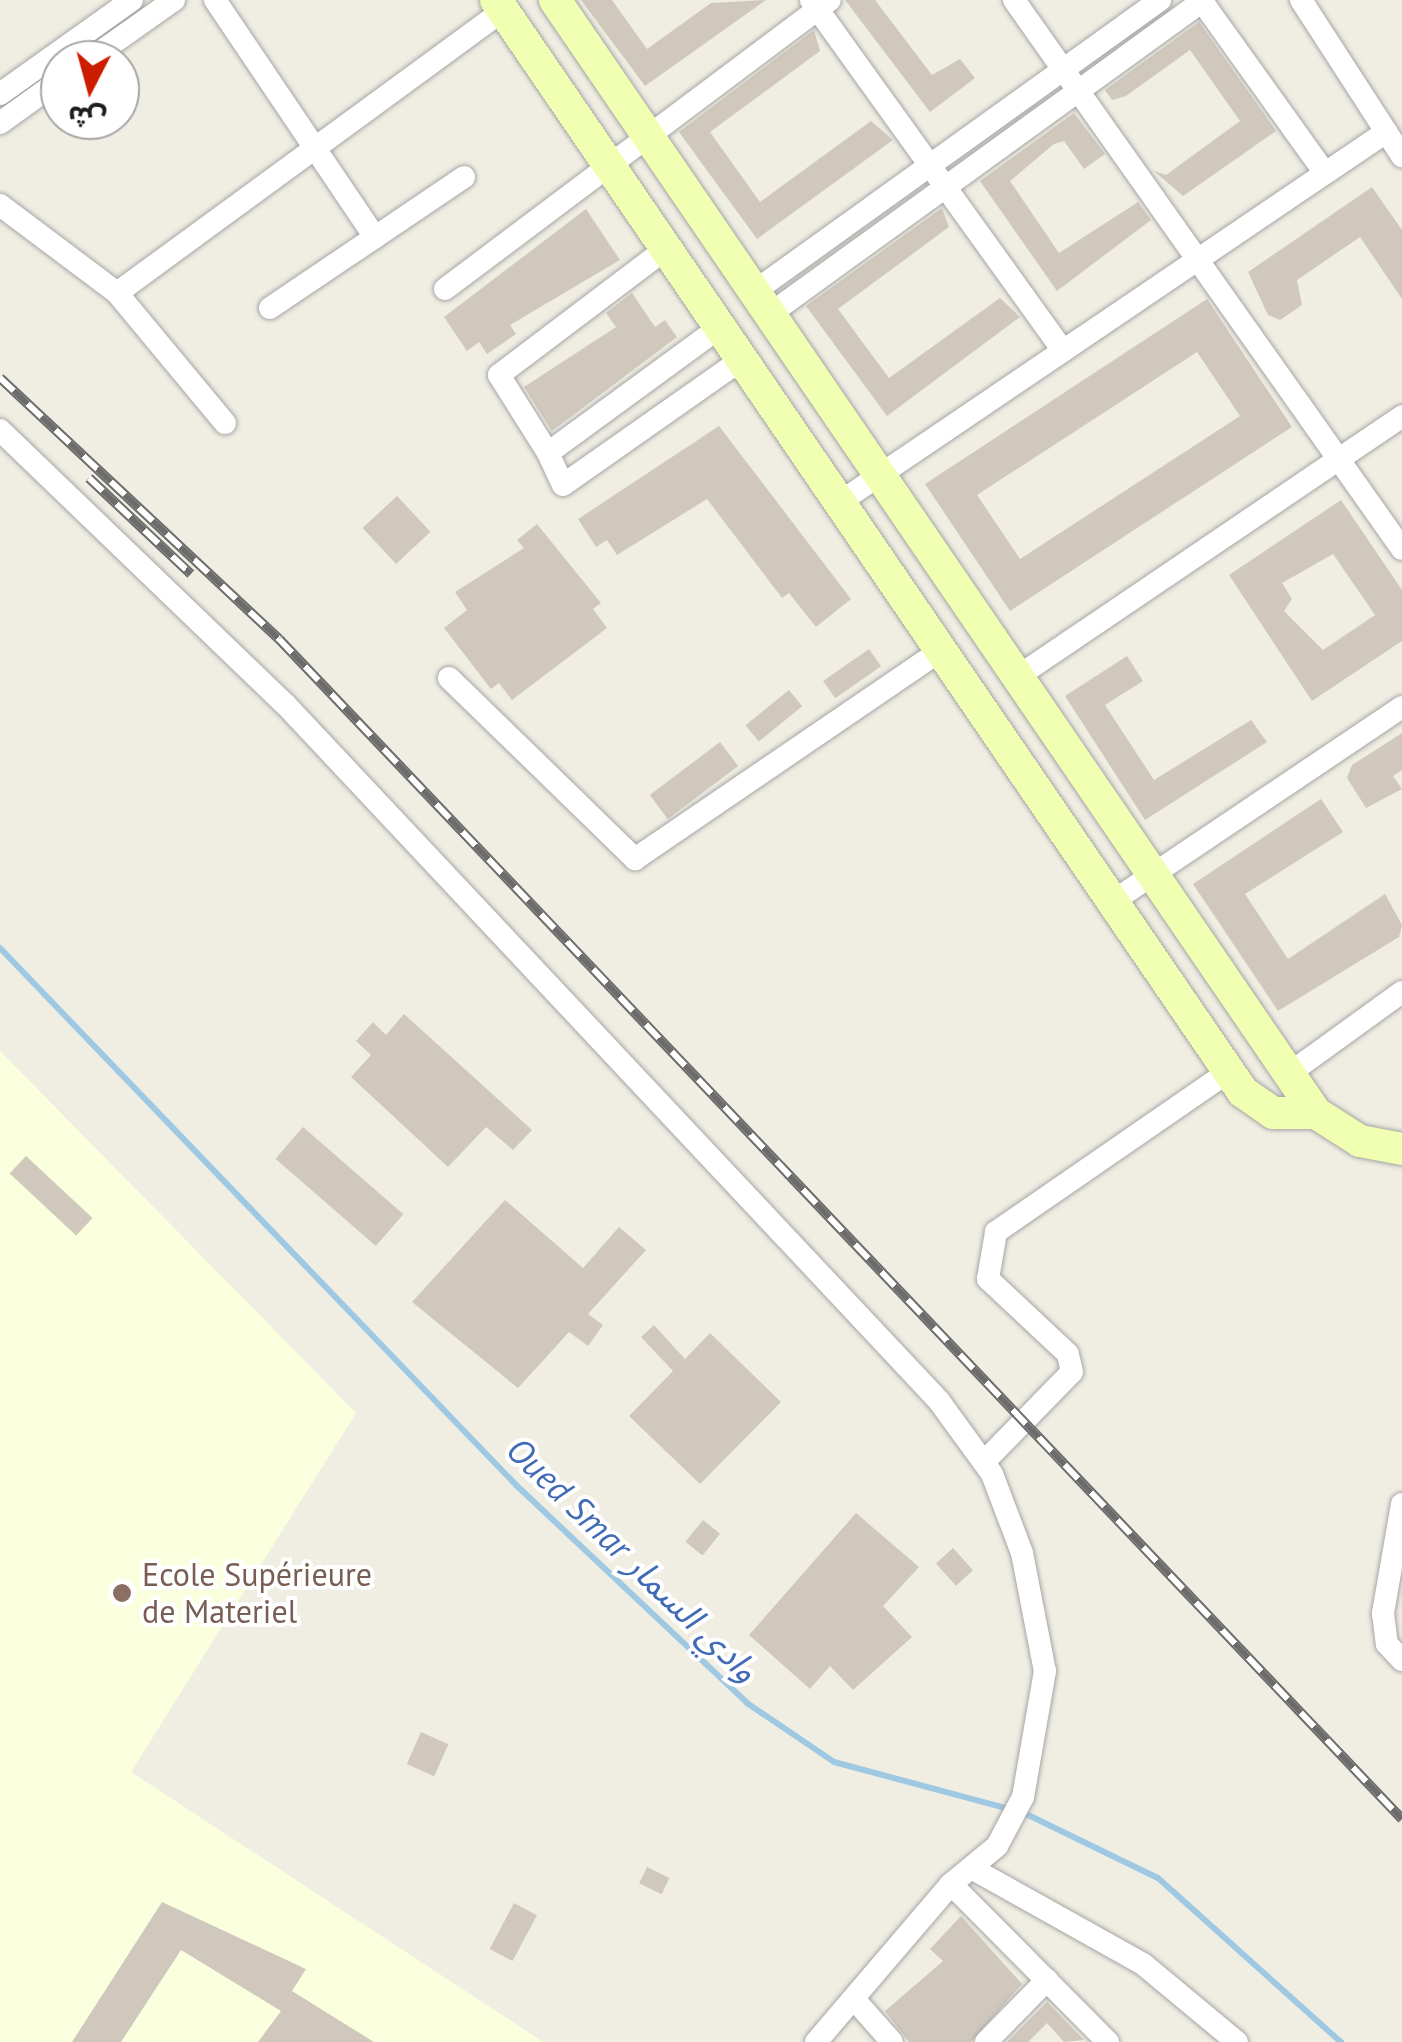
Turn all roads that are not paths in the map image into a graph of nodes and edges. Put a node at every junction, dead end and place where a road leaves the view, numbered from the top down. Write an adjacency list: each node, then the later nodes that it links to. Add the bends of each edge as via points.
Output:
1 (132, 0): 14 (street)
2 (174, 0): 11 (street)
3 (215, 0): 19 (street)
4 (555, 0): 18 (street)
5 (1014, 0): 12 (street)
6 (1160, 0): 12 (street)
7 (1202, 0): 13 (street); 23 (street)
8 (1301, 0): 17 (street)
9 (820, 3): 18 (street); 22 (street)
10 (500, 5): 19 (street); 21 (street)
11 (117, 40)
12 (1063, 70): 13 (street); 22 (street)
13 (1078, 91): 25 (street); 29 (street)
14 (0, 94)
15 (40, 94): 16 (street)
16 (0, 123)
17 (1386, 132): 20 (street); 23 (street)
18 (648, 137): 21 (street); 32 (street)
19 (316, 148): 27 (street); 31 (street)
20 (1402, 156)
21 (611, 164): 28 (street); 30 (street)
22 (930, 166): 25 (street); 32 (street)
23 (1325, 173): 29 (street)
24 (464, 178): 27 (street)
25 (946, 186): 32 (street); 35 (street)
26 (0, 205): 31 (street)
27 (375, 237): 33 (street)
28 (664, 250): 34 (street); 40 (street, via 499,375)
29 (1199, 259): 35 (street); 41 (street)
30 (445, 288)
31 (117, 293): 38 (street)
32 (762, 302): 42 (street)
33 (270, 308)
34 (716, 330): 36 (street); 40 (street)
35 (1063, 351): 42 (street)
36 (738, 362): 40 (street, via 571,483 563,484); 43 (street)
37 (1402, 416): 41 (street)
38 (225, 423)
39 (0, 430): 56 (street, via 285,704)
40 (548, 453)
41 (1340, 457): 44 (street); 46 (street)
42 (880, 475): 43 (street); 46 (street)
43 (840, 502): 45 (street)
44 (1402, 549)
45 (940, 650): 47 (street, via 636,860); 50 (street)
46 (1017, 677): 49 (street)
47 (449, 678)
48 (1402, 707): 49 (street)
49 (1153, 875): 50 (street); 53 (street)
50 (1109, 904): 52 (street)
51 (1402, 992): 53 (street)
52 (1228, 1072): 54 (street, via 1262,1109); 56 (street, via 996,1232 988,1279 1068,1354 1072,1372)
53 (1290, 1073): 54 (street)
54 (1316, 1113): 55 (street, via 1360,1140)
55 (1402, 1150)
56 (985, 1460): 59 (street, via 1022,1553 1045,1671 1022,1796 997,1846)
57 (1402, 1504): 58 (street, via 1383,1613 1387,1644)
58 (1402, 1660)
59 (973, 1869): 60 (street); 67 (street, via 1143,1964)
60 (951, 1884): 61 (street); 62 (street)
61 (1047, 1980): 65 (street); 66 (street)
62 (854, 1999): 63 (street); 64 (street)
63 (816, 2042)
64 (892, 2042)
65 (986, 2042)
66 (1108, 2042)
67 (1237, 2042)

